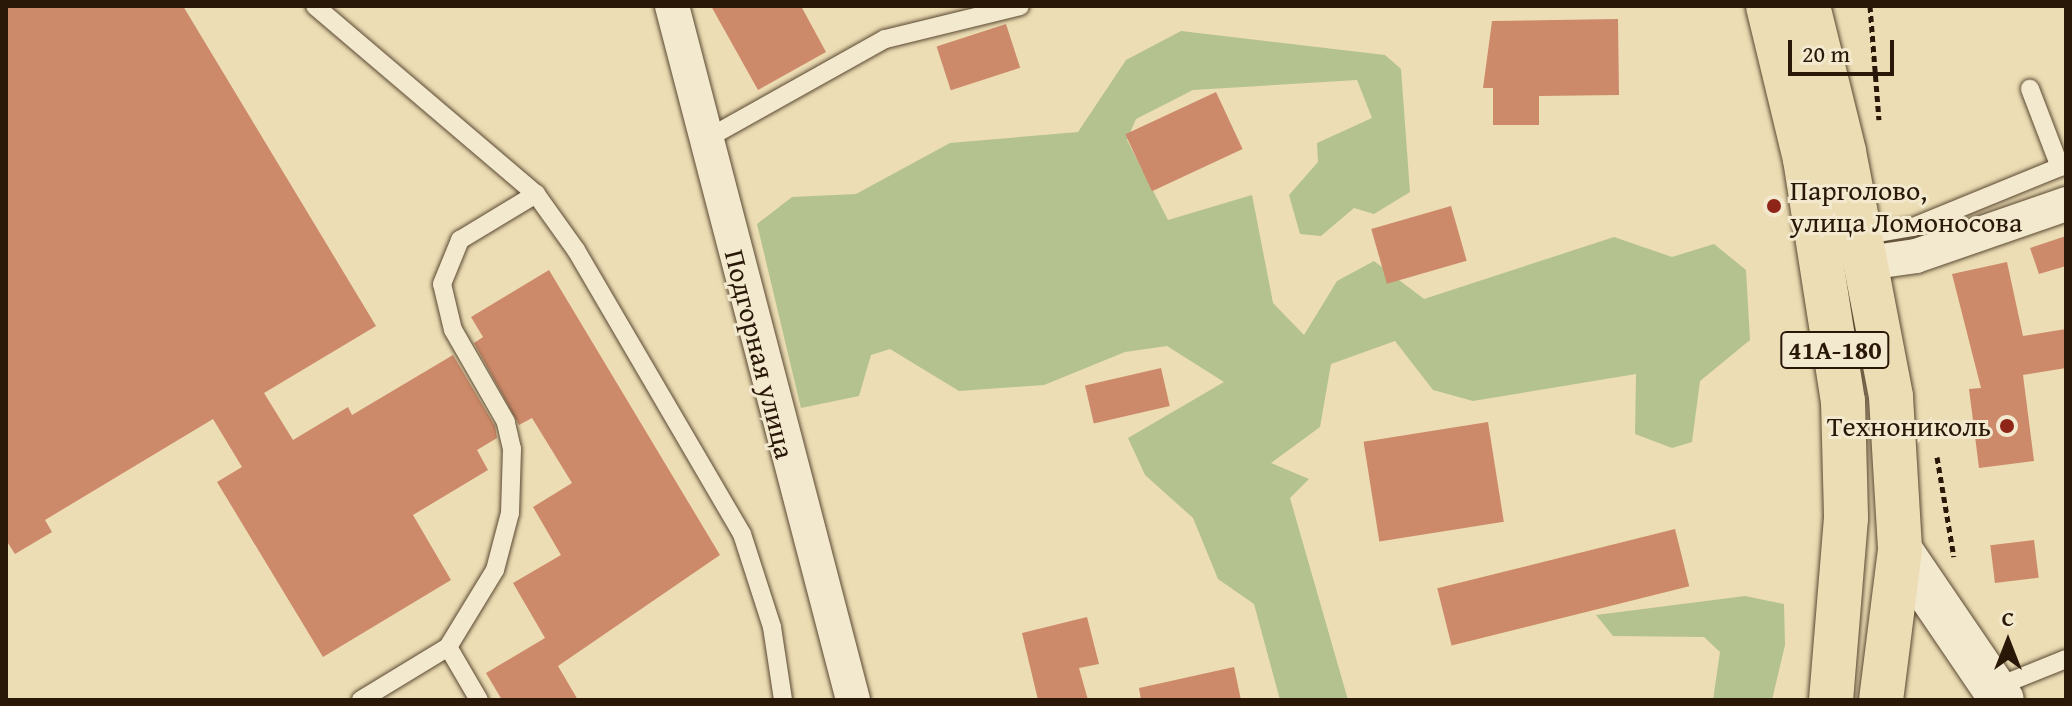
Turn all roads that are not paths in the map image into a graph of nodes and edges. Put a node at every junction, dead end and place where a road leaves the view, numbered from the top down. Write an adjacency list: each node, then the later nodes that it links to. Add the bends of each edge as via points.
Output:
1 (315, 6): 8 (lane)
2 (672, 6): 7 (street, Подгорная улица)
3 (1020, 6): 7 (lane, via 885,39)
4 (1768, 6): 19 (main road, 41А-180, via 1805,159 1843,401 1846,518)
5 (1808, 6): 10 (main road, 41А-180)
6 (2030, 89): 10 (lane, via 2060,167)
7 (708, 138): 18 (street, Подгорная улица)
8 (536, 194): 12 (lane, via 460,240 444,273 444,309 506,422 514,484 495,570); 17 (lane, via 742,534 772,627)
9 (2066, 204): 10 (street, via 1916,256)
10 (1864, 249): 11 (main road, 41А-180, via 1891,397)
11 (1900, 550): 14 (street); 20 (main road, 41А-180)
12 (448, 647): 15 (lane); 16 (lane)
13 (2066, 659): 14 (lane)
14 (1998, 694)
15 (361, 700)
16 (479, 700)
17 (783, 700)
18 (853, 700)
19 (1831, 700)
20 (1881, 700)

